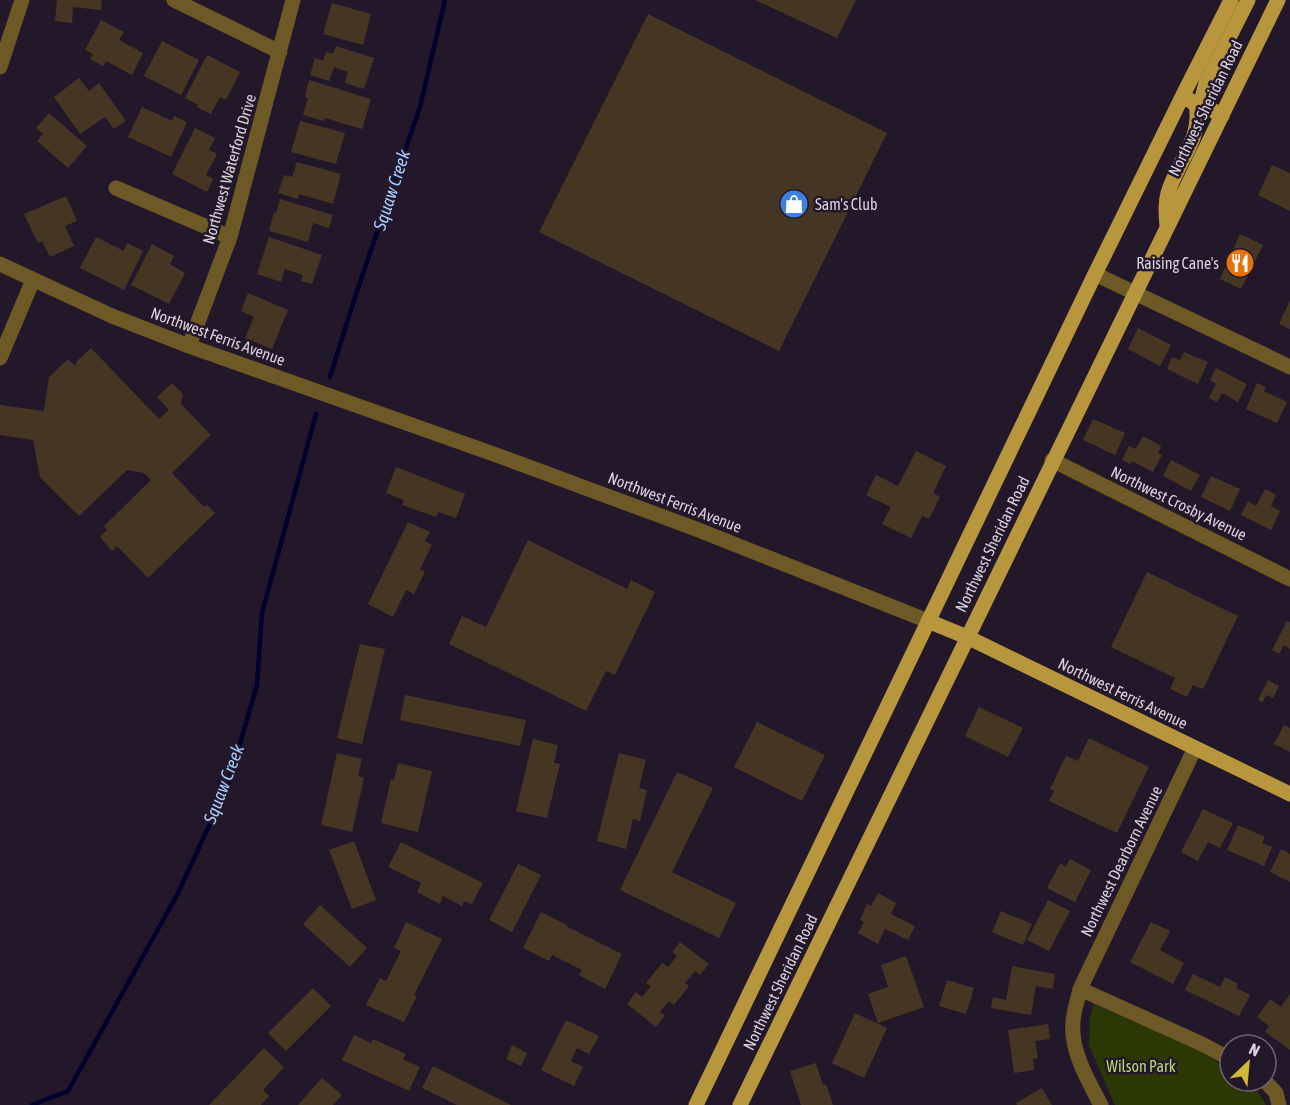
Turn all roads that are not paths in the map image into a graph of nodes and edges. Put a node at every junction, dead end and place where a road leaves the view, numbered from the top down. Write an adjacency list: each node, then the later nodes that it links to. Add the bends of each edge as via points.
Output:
1 (22, 0): 8 (street)
2 (174, 0): 7 (street)
3 (293, 0): 7 (street, Northwest Waterford Drive)
4 (1231, 0): 9 (main road, Northwest Sheridan Road)
5 (1248, 0): 10 (main road, via 1206,82 1202,98)
6 (1278, 0): 10 (main road, Northwest Sheridan Road)
7 (280, 52): 13 (street, Northwest Waterford Drive)
8 (0, 67)
9 (1183, 95): 12 (main road, via 1196,105 1198,117 1191,143 1168,191); 15 (main road, Northwest Sheridan Road)
10 (1222, 116): 12 (main road, Northwest Sheridan Road)
11 (116, 188): 13 (street)
12 (1167, 229): 17 (main road, Northwest Sheridan Road)
13 (230, 237): 18 (street, Northwest Waterford Drive)
14 (0, 264): 16 (street, Northwest Ferris Avenue)
15 (1095, 274): 17 (street); 23 (main road, Northwest Sheridan Road)
16 (33, 280): 18 (street, Northwest Ferris Avenue); 19 (street)
17 (1136, 293): 20 (street); 21 (main road, Northwest Sheridan Road)
18 (189, 346): 23 (street, Northwest Ferris Avenue, via 652,512)
19 (0, 358)
20 (1290, 367)
21 (1053, 460): 22 (street, Northwest Crosby Avenue); 24 (main road, Northwest Sheridan Road)
22 (1290, 579)
23 (928, 621): 24 (main road, Northwest Ferris Avenue); 29 (main road, Northwest Sheridan Road)
24 (967, 637): 25 (main road, Northwest Ferris Avenue); 30 (main road, Northwest Sheridan Road)
25 (1195, 748): 26 (main road, Northwest Ferris Avenue); 27 (street, Northwest Dearborn Avenue)
26 (1290, 794)
27 (1080, 989): 28 (street); 31 (street, Northwest Dearborn Avenue, via 1072,1022 1076,1052)
28 (1218, 1053)
29 (696, 1105)
30 (740, 1105)
31 (1101, 1105)

